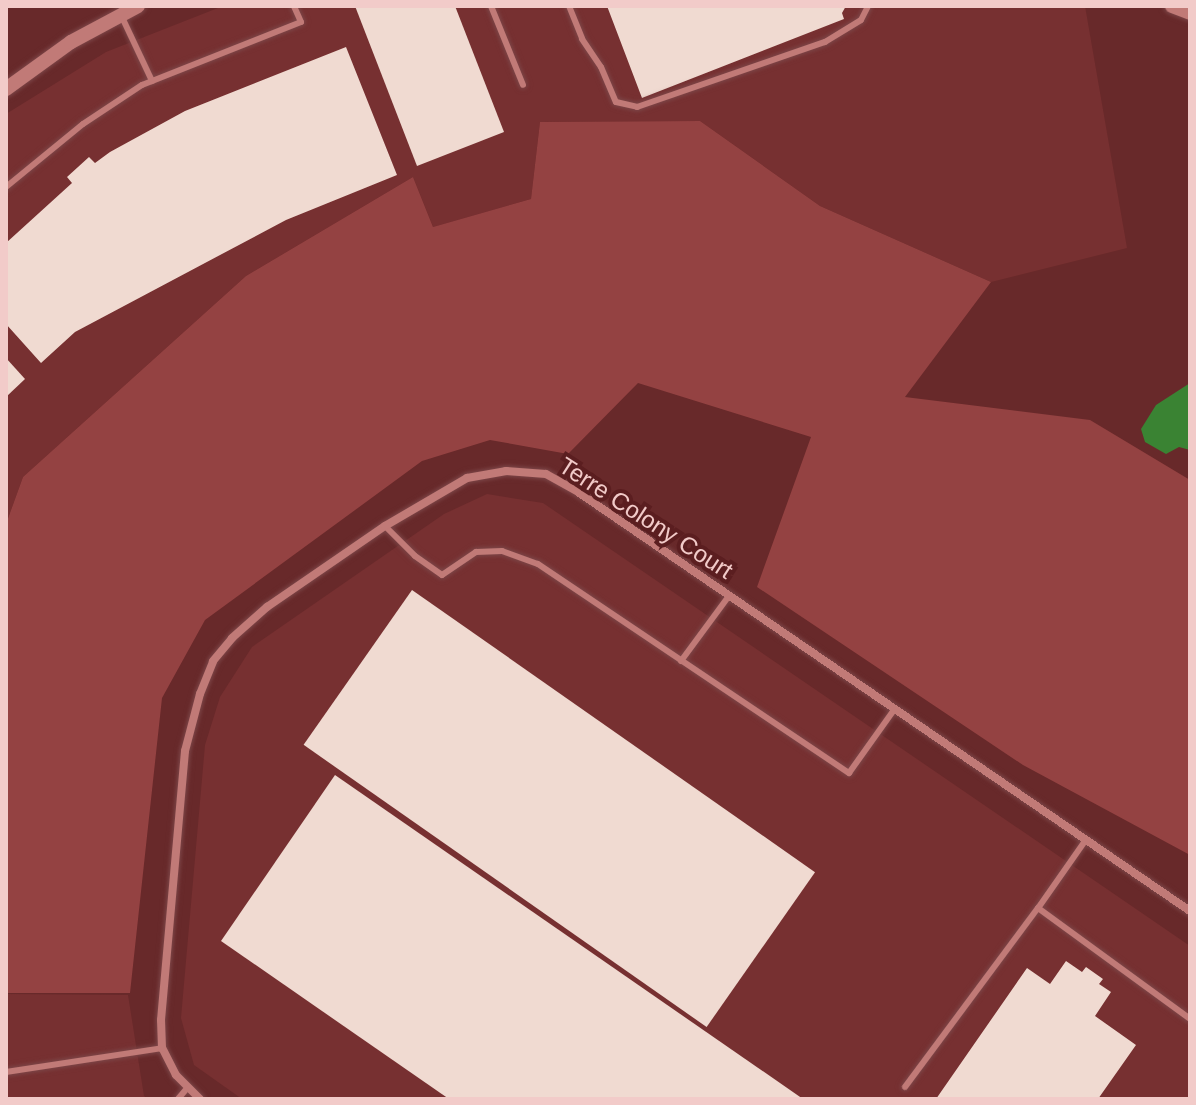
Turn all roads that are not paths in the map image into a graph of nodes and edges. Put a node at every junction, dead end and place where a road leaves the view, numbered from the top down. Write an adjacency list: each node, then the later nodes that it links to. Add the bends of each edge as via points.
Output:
1 (138, 6): 8 (street)
2 (294, 6): 9 (lane, via 301,22)
3 (491, 6): 10 (lane)
4 (569, 6): 5 (lane, via 616,102 637,107 825,42 861,20)
5 (868, 6)
6 (1172, 6): 7 (street)
7 (1190, 13)
8 (121, 15): 9 (lane); 11 (street, via 71,42)
9 (152, 81): 12 (lane, via 83,124)
10 (523, 85)
11 (6, 89)
12 (6, 187)
13 (385, 526): 14 (street, Terre Colony Court, via 467,478 506,471 546,474); 15 (lane, via 442,575 476,552 502,551 538,564); 21 (street, Terre Colony Court, via 267,607 213,661 185,751)
14 (729, 596): 15 (lane); 16 (street, Terre Colony Court)
15 (681, 661): 16 (lane, via 849,773)
16 (894, 710): 17 (street, Terre Colony Court)
17 (1085, 841): 18 (lane); 19 (street, Terre Colony Court)
18 (1038, 908): 20 (lane); 24 (lane)
19 (1190, 911)
20 (1190, 1019)
21 (162, 1048): 22 (lane); 23 (street)
22 (6, 1072)
23 (188, 1087): 25 (lane); 26 (street)
24 (905, 1087)
25 (178, 1099)
26 (200, 1099)

